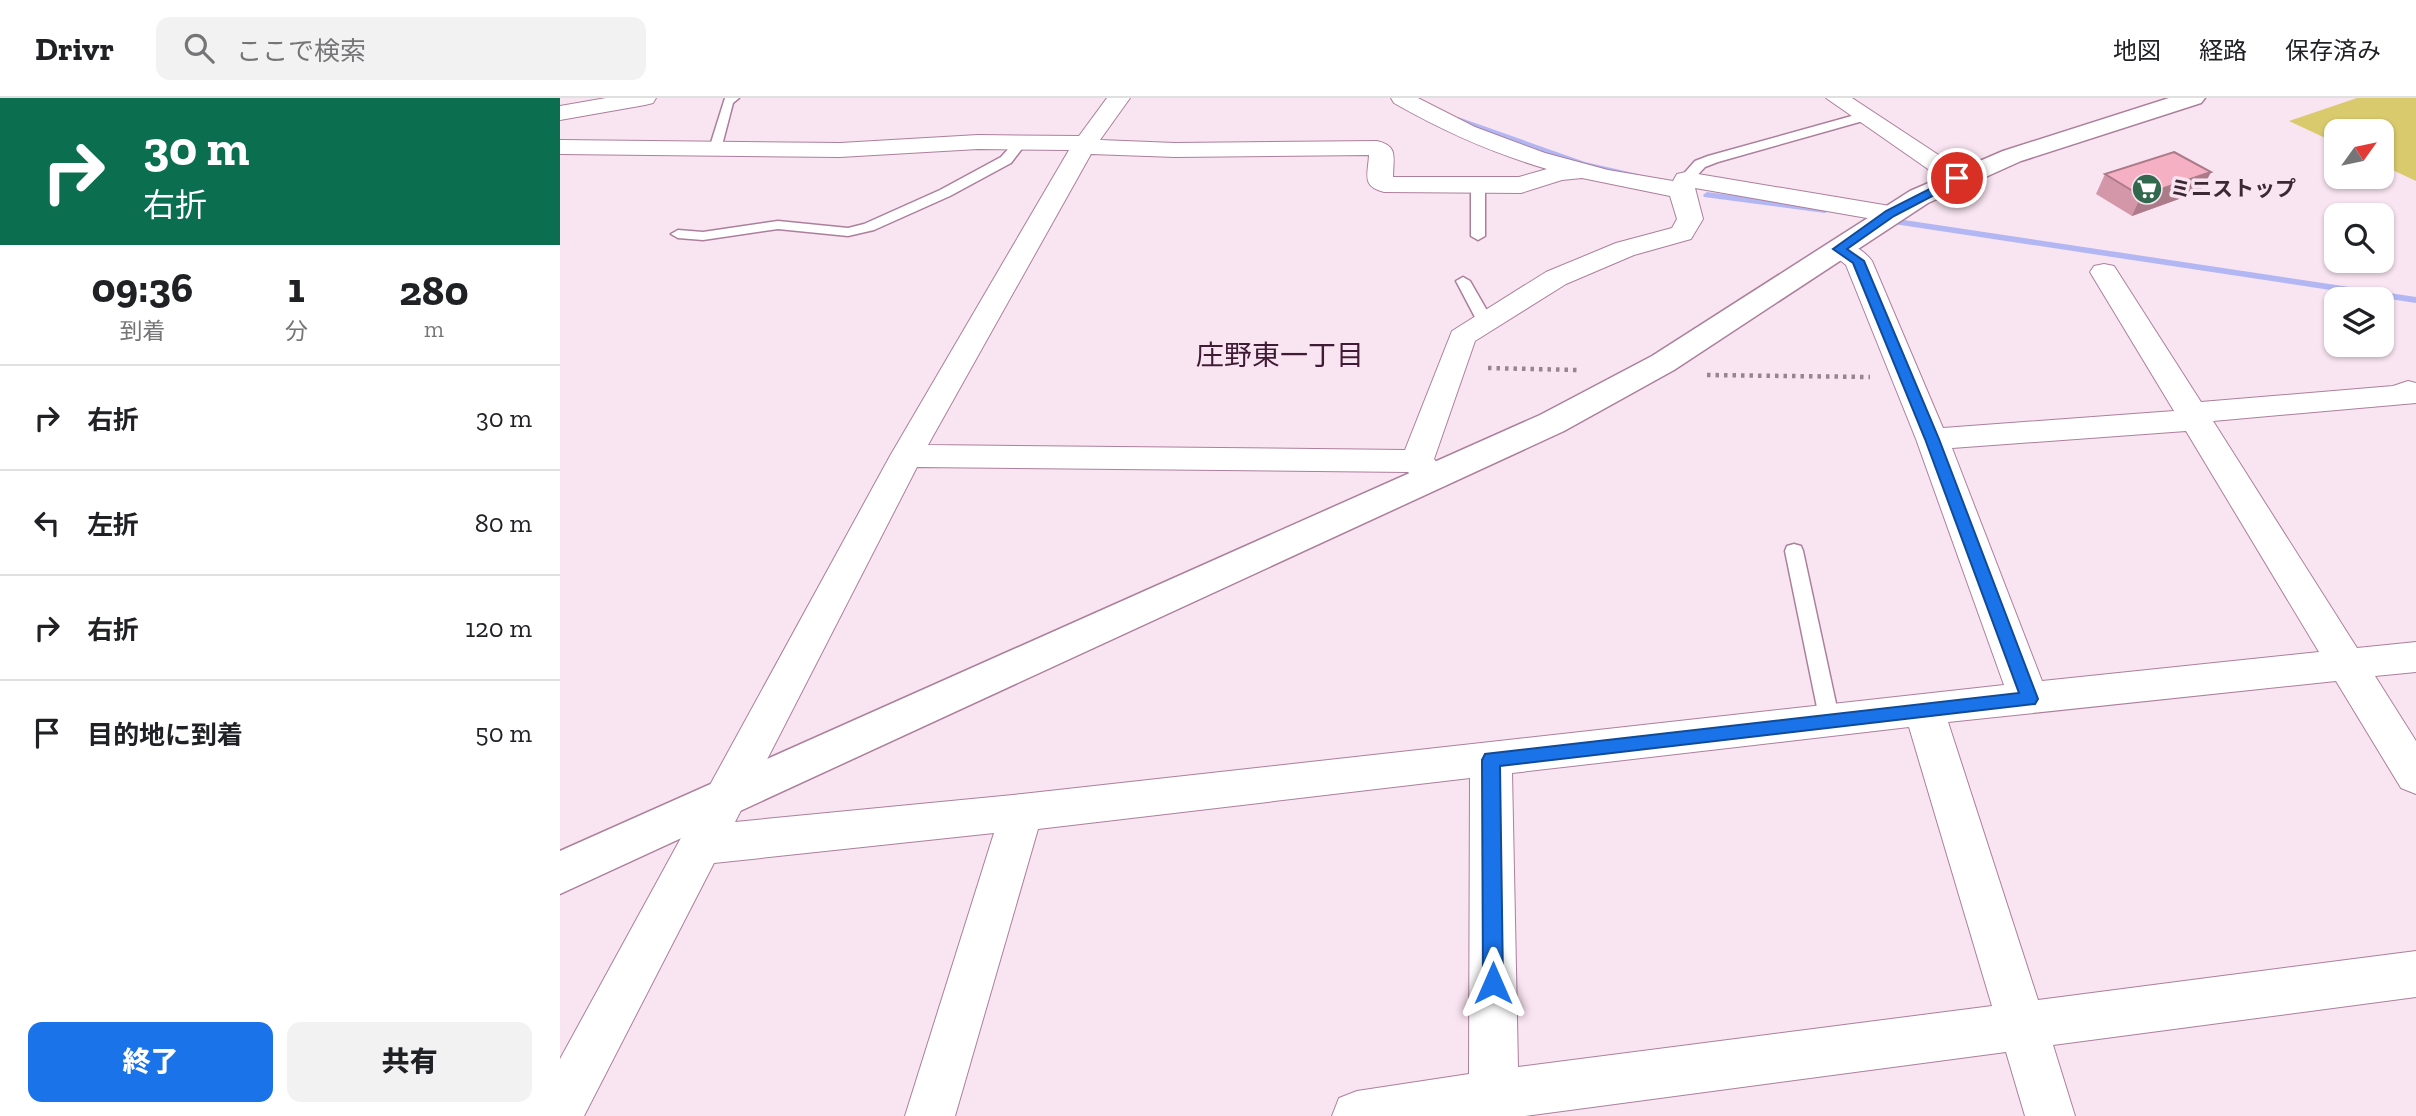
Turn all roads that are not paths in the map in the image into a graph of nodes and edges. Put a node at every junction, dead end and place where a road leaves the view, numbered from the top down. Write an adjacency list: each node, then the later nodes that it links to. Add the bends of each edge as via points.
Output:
1 (645, 98): 7 (street)
2 (733, 98): 12 (lane, via 727,101)
3 (1119, 98): 10 (street)
4 (1402, 98): 13 (street, via 1447,124)
5 (1838, 98): 8 (street)
6 (2193, 98): 14 (street)
7 (560, 113)
8 (1866, 116): 14 (street); 15 (lane, via 1713,159 1700,164)
9 (1021, 142): 10 (street); 12 (street, via 881,149); 18 (lane, via 1006,160 869,227 849,232 778,226 703,236)
10 (1084, 145): 16 (street, via 1175,150 1377,148 1381,150 1380,182 1384,184); 26 (street)
11 (560, 147): 12 (street)
12 (715, 149)
13 (1581, 171): 15 (street, via 1627,182); 16 (street, via 1521,185)
14 (1957, 178): 17 (street)
15 (1683, 184): 17 (street); 22 (street, via 1690,219 1682,233 1625,249 1556,278)
16 (1478, 186): 19 (lane)
17 (1865, 231): 25 (street, via 1858,261); 27 (street, via 1625,385)
18 (678, 233)
19 (1478, 236)
20 (2104, 272): 24 (street)
21 (1463, 281): 22 (lane)
22 (1485, 321): 27 (street, via 1462,337)
23 (2416, 393): 24 (street)
24 (2193, 417): 25 (street); 30 (street)
25 (1932, 439): 31 (street)
26 (906, 456): 27 (street); 36 (street)
27 (1425, 470): 36 (street)
28 (1794, 551): 33 (lane)
29 (2416, 657): 30 (street)
30 (2346, 666): 31 (street); 35 (street)
31 (2029, 699): 32 (street)
32 (1924, 709): 33 (street); 41 (street)
33 (1830, 722): 34 (street)
34 (1491, 760): 37 (street); 42 (street)
35 (2416, 776)
36 (727, 796): 38 (street); 39 (street)
37 (1022, 812): 38 (street); 44 (street)
38 (699, 845): 43 (street)
39 (560, 873)
40 (2416, 974): 41 (street)
41 (2022, 1026): 42 (street); 46 (street)
42 (1494, 1106): 45 (street)
43 (560, 1110)
44 (930, 1116)
45 (1357, 1116)
46 (2050, 1116)

